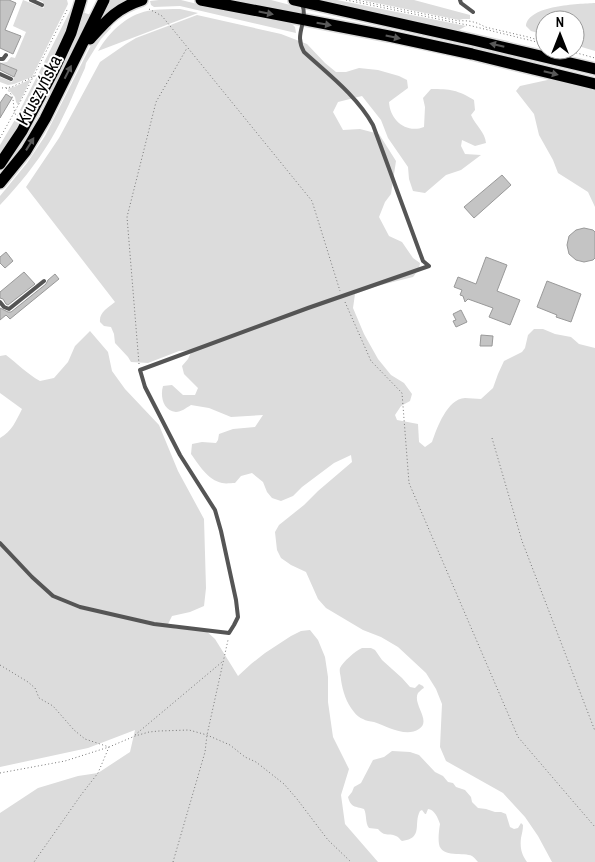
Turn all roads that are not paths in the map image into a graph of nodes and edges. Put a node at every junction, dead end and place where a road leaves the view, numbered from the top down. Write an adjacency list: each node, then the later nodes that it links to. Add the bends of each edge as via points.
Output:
1 (31, 0): 8 (lane)
2 (81, 0): 18 (main road, Kruszyńska, via 71,33 54,70 22,131)
3 (201, 0): 10 (main road, one-way to 10)
4 (460, 0): 9 (lane)
5 (298, 1): 10 (lane, via 304,12); 14 (main road, one-way to 5)
6 (102, 4): 11 (main road, Kruszyńska)
7 (146, 4): 11 (main road, via 124,8 114,14)
8 (42, 5)
9 (473, 12)
10 (303, 20): 17 (main road, one-way to 17, via 472,54); 22 (lane, via 299,40 304,52 358,104 373,125 423,261 429,266 140,370 145,387 180,455 215,510 236,600 238,617 234,625 229,633 154,624 80,607 53,596)
11 (80, 49): 19 (main road, Kruszyńska, one-way to 11, via 26,151)
12 (6, 55): 13 (lane)
13 (0, 59)
14 (595, 69)
15 (0, 74): 16 (lane)
16 (11, 79)
17 (595, 84)
18 (0, 164)
19 (0, 183)
20 (44, 281): 21 (lane, via 10,308 4,308)
21 (0, 302)
22 (0, 543)

